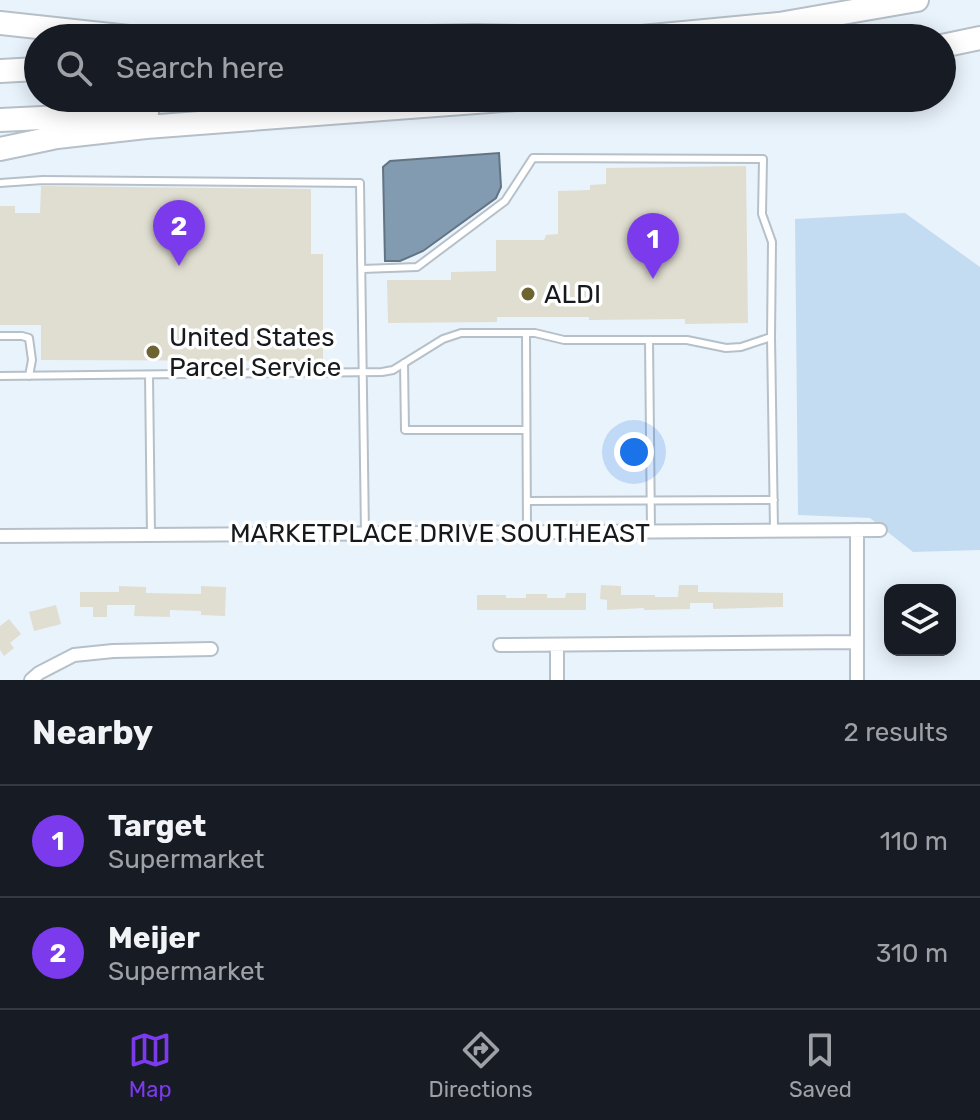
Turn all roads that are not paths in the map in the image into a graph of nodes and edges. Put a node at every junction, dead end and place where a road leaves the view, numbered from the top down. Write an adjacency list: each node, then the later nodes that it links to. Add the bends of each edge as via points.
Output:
1 (917, 0): 3 (highway)
2 (0, 23): 4 (highway)
3 (779, 24)
4 (24, 26)
5 (980, 38): 6 (highway)
6 (956, 43)
7 (24, 70): 8 (highway)
8 (0, 71)
9 (156, 112): 11 (highway)
10 (344, 112): 12 (highway, via 146,127)
11 (0, 120)
12 (0, 149)
13 (0, 183): 14 (lane, via 360,183)
14 (362, 269): 17 (lane, via 417,267 505,201 533,158 763,159 762,214 772,242); 20 (lane)
15 (526, 333): 18 (lane, via 564,340); 19 (lane, via 461,333); 24 (lane)
16 (0, 336): 23 (lane, via 29,338)
17 (771, 337): 18 (lane, via 726,348); 25 (lane)
18 (649, 340): 27 (lane)
19 (404, 362): 20 (lane, via 393,370); 24 (lane, via 405,430)
20 (364, 372): 21 (lane); 33 (lane)
21 (149, 375): 23 (lane); 34 (lane)
22 (0, 376): 23 (lane)
23 (29, 376)
24 (526, 430): 26 (lane)
25 (774, 500): 27 (lane); 28 (lane)
26 (527, 501): 27 (lane); 32 (lane)
27 (651, 501): 31 (lane)
28 (774, 530): 29 (street, MARKETPLACE DRIVE SOUTHEAST); 31 (street, MARKETPLACE DRIVE SOUTHEAST)
29 (857, 530): 30 (street, MARKETPLACE DRIVE SOUTHEAST); 36 (street)
30 (880, 530)
31 (651, 531): 32 (street, MARKETPLACE DRIVE SOUTHEAST)
32 (527, 532): 33 (street, MARKETPLACE DRIVE SOUTHEAST)
33 (365, 533): 34 (street, MARKETPLACE DRIVE SOUTHEAST)
34 (151, 535): 35 (street, MARKETPLACE DRIVE SOUTHEAST)
35 (0, 536)
36 (857, 642): 38 (street); 42 (street)
37 (500, 645): 38 (street)
38 (557, 645): 41 (street)
39 (211, 649): 40 (street, via 74,655)
40 (31, 680)
41 (557, 680)
42 (857, 680)

